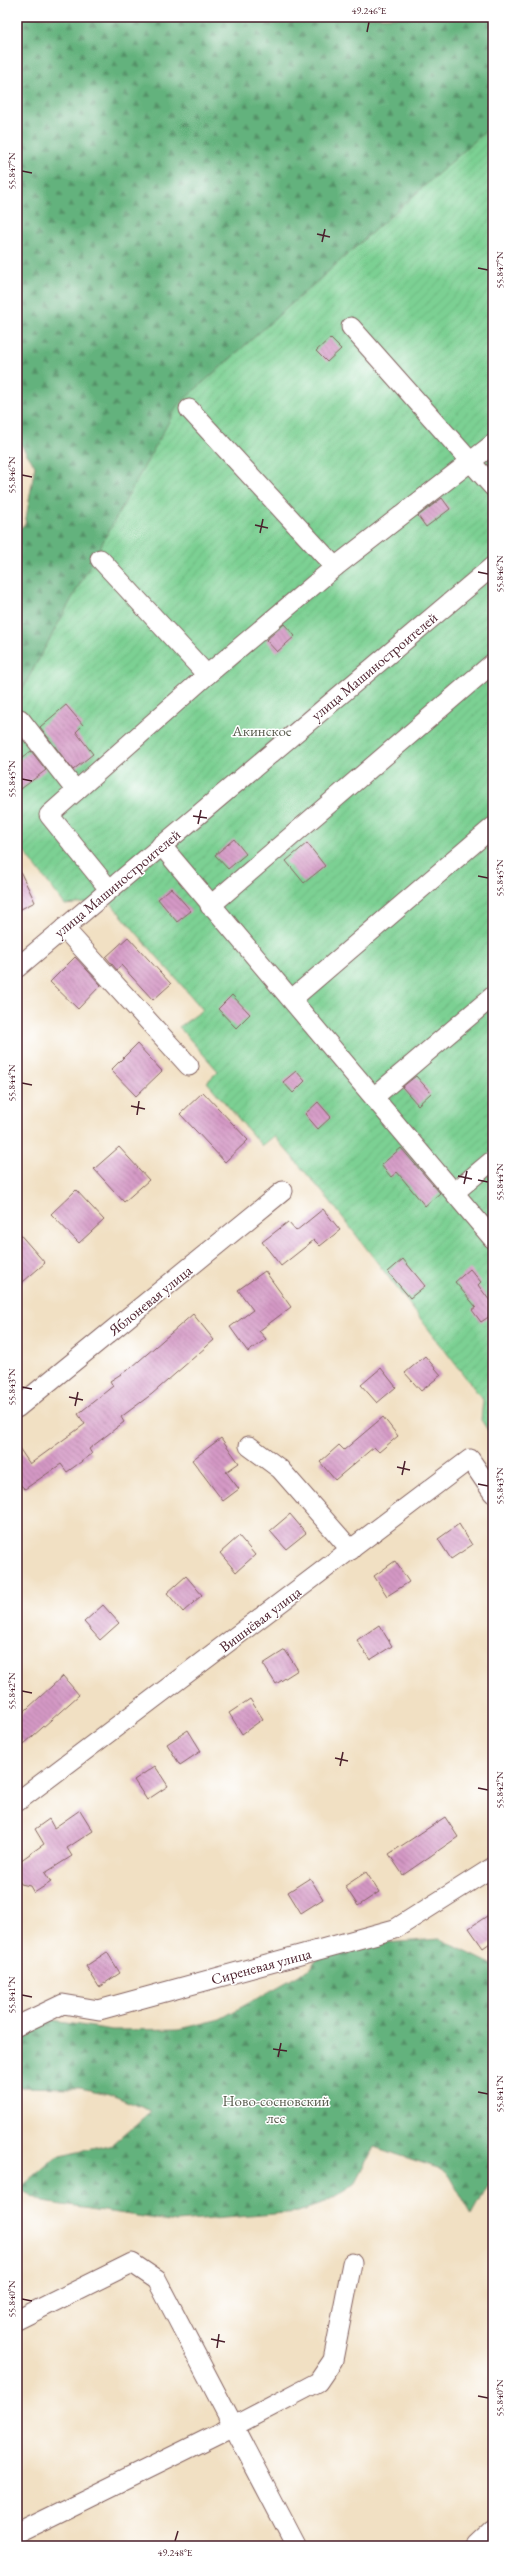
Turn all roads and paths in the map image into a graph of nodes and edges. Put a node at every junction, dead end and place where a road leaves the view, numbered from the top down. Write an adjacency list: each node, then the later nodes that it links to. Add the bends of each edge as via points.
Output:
1 (352, 327): 4 (street)
2 (189, 409): 8 (street)
3 (493, 444): 4 (street)
4 (472, 462): 5 (street); 8 (street)
5 (493, 487)
6 (100, 559): 10 (street)
7 (493, 566): 14 (street, улица Машиностроителей)
8 (335, 567): 10 (street)
9 (493, 663): 16 (street)
10 (207, 675): 12 (street)
11 (20, 719): 12 (street)
12 (76, 791): 15 (street, via 49,815)
13 (493, 827): 20 (street)
14 (161, 845): 15 (street, улица Машиностроителей); 16 (street)
15 (109, 889): 17 (street, улица Машиностроителей)
16 (210, 906): 20 (street)
17 (64, 928): 18 (street, улица Машиностроителей); 21 (street)
18 (17, 968)
19 (493, 996): 22 (street)
20 (292, 999): 22 (street)
21 (189, 1066)
22 (374, 1097): 25 (street)
23 (493, 1160): 25 (street)
24 (283, 1191): 27 (street, Яблоневая улица)
25 (455, 1192): 26 (street)
26 (493, 1239)
27 (17, 1408)
28 (249, 1446): 30 (street, via 280,1469)
29 (493, 1493): 30 (street, Вишнёвая улица, via 470,1459)
30 (351, 1550): 31 (street, Вишнёвая улица)
31 (17, 1802)
32 (493, 1867): 33 (street, Сиреневая улица, via 395,1929 100,2010 63,2004)
33 (17, 2026)
34 (352, 2263): 36 (street, via 333,2360 318,2382)
35 (17, 2320): 36 (street, via 132,2263 157,2280)
36 (234, 2426): 38 (street); 39 (street)
37 (493, 2529): 40 (street)
38 (17, 2533)
39 (296, 2546)
40 (475, 2546)

